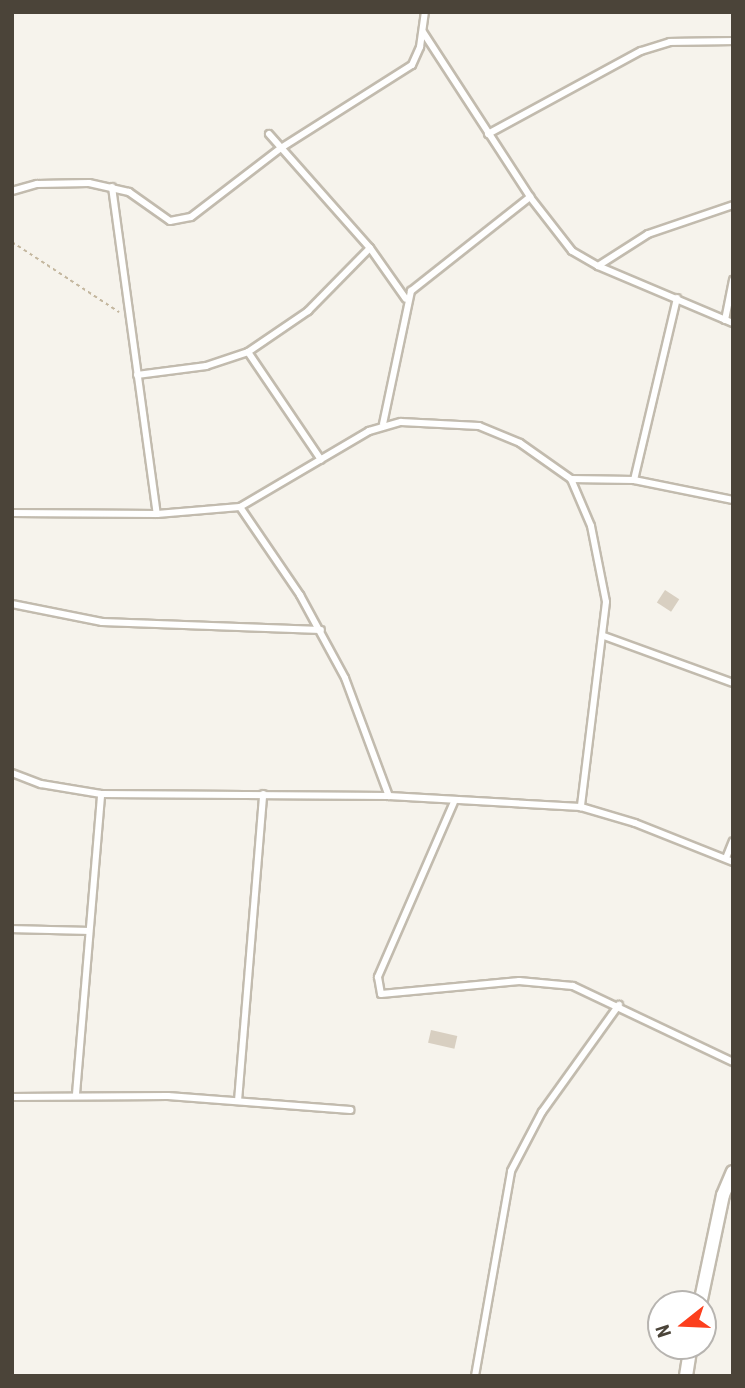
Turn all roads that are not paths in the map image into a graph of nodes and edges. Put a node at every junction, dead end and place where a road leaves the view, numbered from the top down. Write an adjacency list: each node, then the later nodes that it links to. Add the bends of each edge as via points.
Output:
1 (425, 12): 2 (lane)
2 (423, 32): 5 (lane); 6 (lane, via 418,56 405,71)
3 (733, 41): 5 (lane, via 670,42 641,51)
4 (269, 134): 6 (lane)
5 (488, 134): 9 (lane)
6 (281, 148): 7 (lane, via 183,221 170,221 141,198); 11 (lane)
7 (112, 187): 8 (lane, via 66,182); 19 (lane)
8 (12, 191)
9 (530, 197): 12 (lane, via 572,251); 15 (lane, via 433,270)
10 (733, 205): 12 (lane, via 648,234)
11 (370, 248): 15 (lane); 18 (lane, via 308,311)
12 (598, 266): 14 (lane)
13 (733, 280): 16 (lane)
14 (677, 298): 16 (lane); 23 (lane)
15 (406, 299): 20 (lane)
16 (725, 320): 17 (lane)
17 (733, 323)
18 (248, 352): 19 (lane, via 206,366); 21 (lane)
19 (137, 374): 27 (lane)
20 (383, 424): 21 (lane); 22 (lane, via 479,426 520,443)
21 (321, 460): 25 (lane)
22 (571, 479): 23 (lane); 30 (lane, via 592,526 602,568)
23 (634, 480): 24 (lane)
24 (733, 500)
25 (240, 507): 27 (lane); 29 (lane)
26 (12, 513): 27 (lane)
27 (156, 514)
28 (12, 604): 29 (lane, via 102,622)
29 (321, 631): 35 (lane, via 363,718)
30 (604, 636): 31 (lane); 37 (lane)
31 (733, 683)
32 (12, 774): 33 (lane)
33 (101, 794): 34 (lane); 41 (lane)
34 (263, 794): 35 (lane); 46 (lane)
35 (389, 796): 36 (lane)
36 (454, 802): 37 (lane); 42 (lane, via 378,977 381,994 542,981 573,986)
37 (581, 807): 39 (lane)
38 (733, 841): 39 (lane)
39 (729, 860)
40 (12, 929): 41 (lane)
41 (88, 931): 44 (lane)
42 (618, 1005): 43 (lane); 51 (lane, via 542,1112 511,1171)
43 (733, 1062)
44 (76, 1094): 45 (lane); 46 (lane)
45 (12, 1097)
46 (238, 1101): 47 (lane)
47 (350, 1110)
48 (733, 1172): 49 (street)
49 (728, 1197): 50 (street)
50 (705, 1290)
51 (475, 1376)

